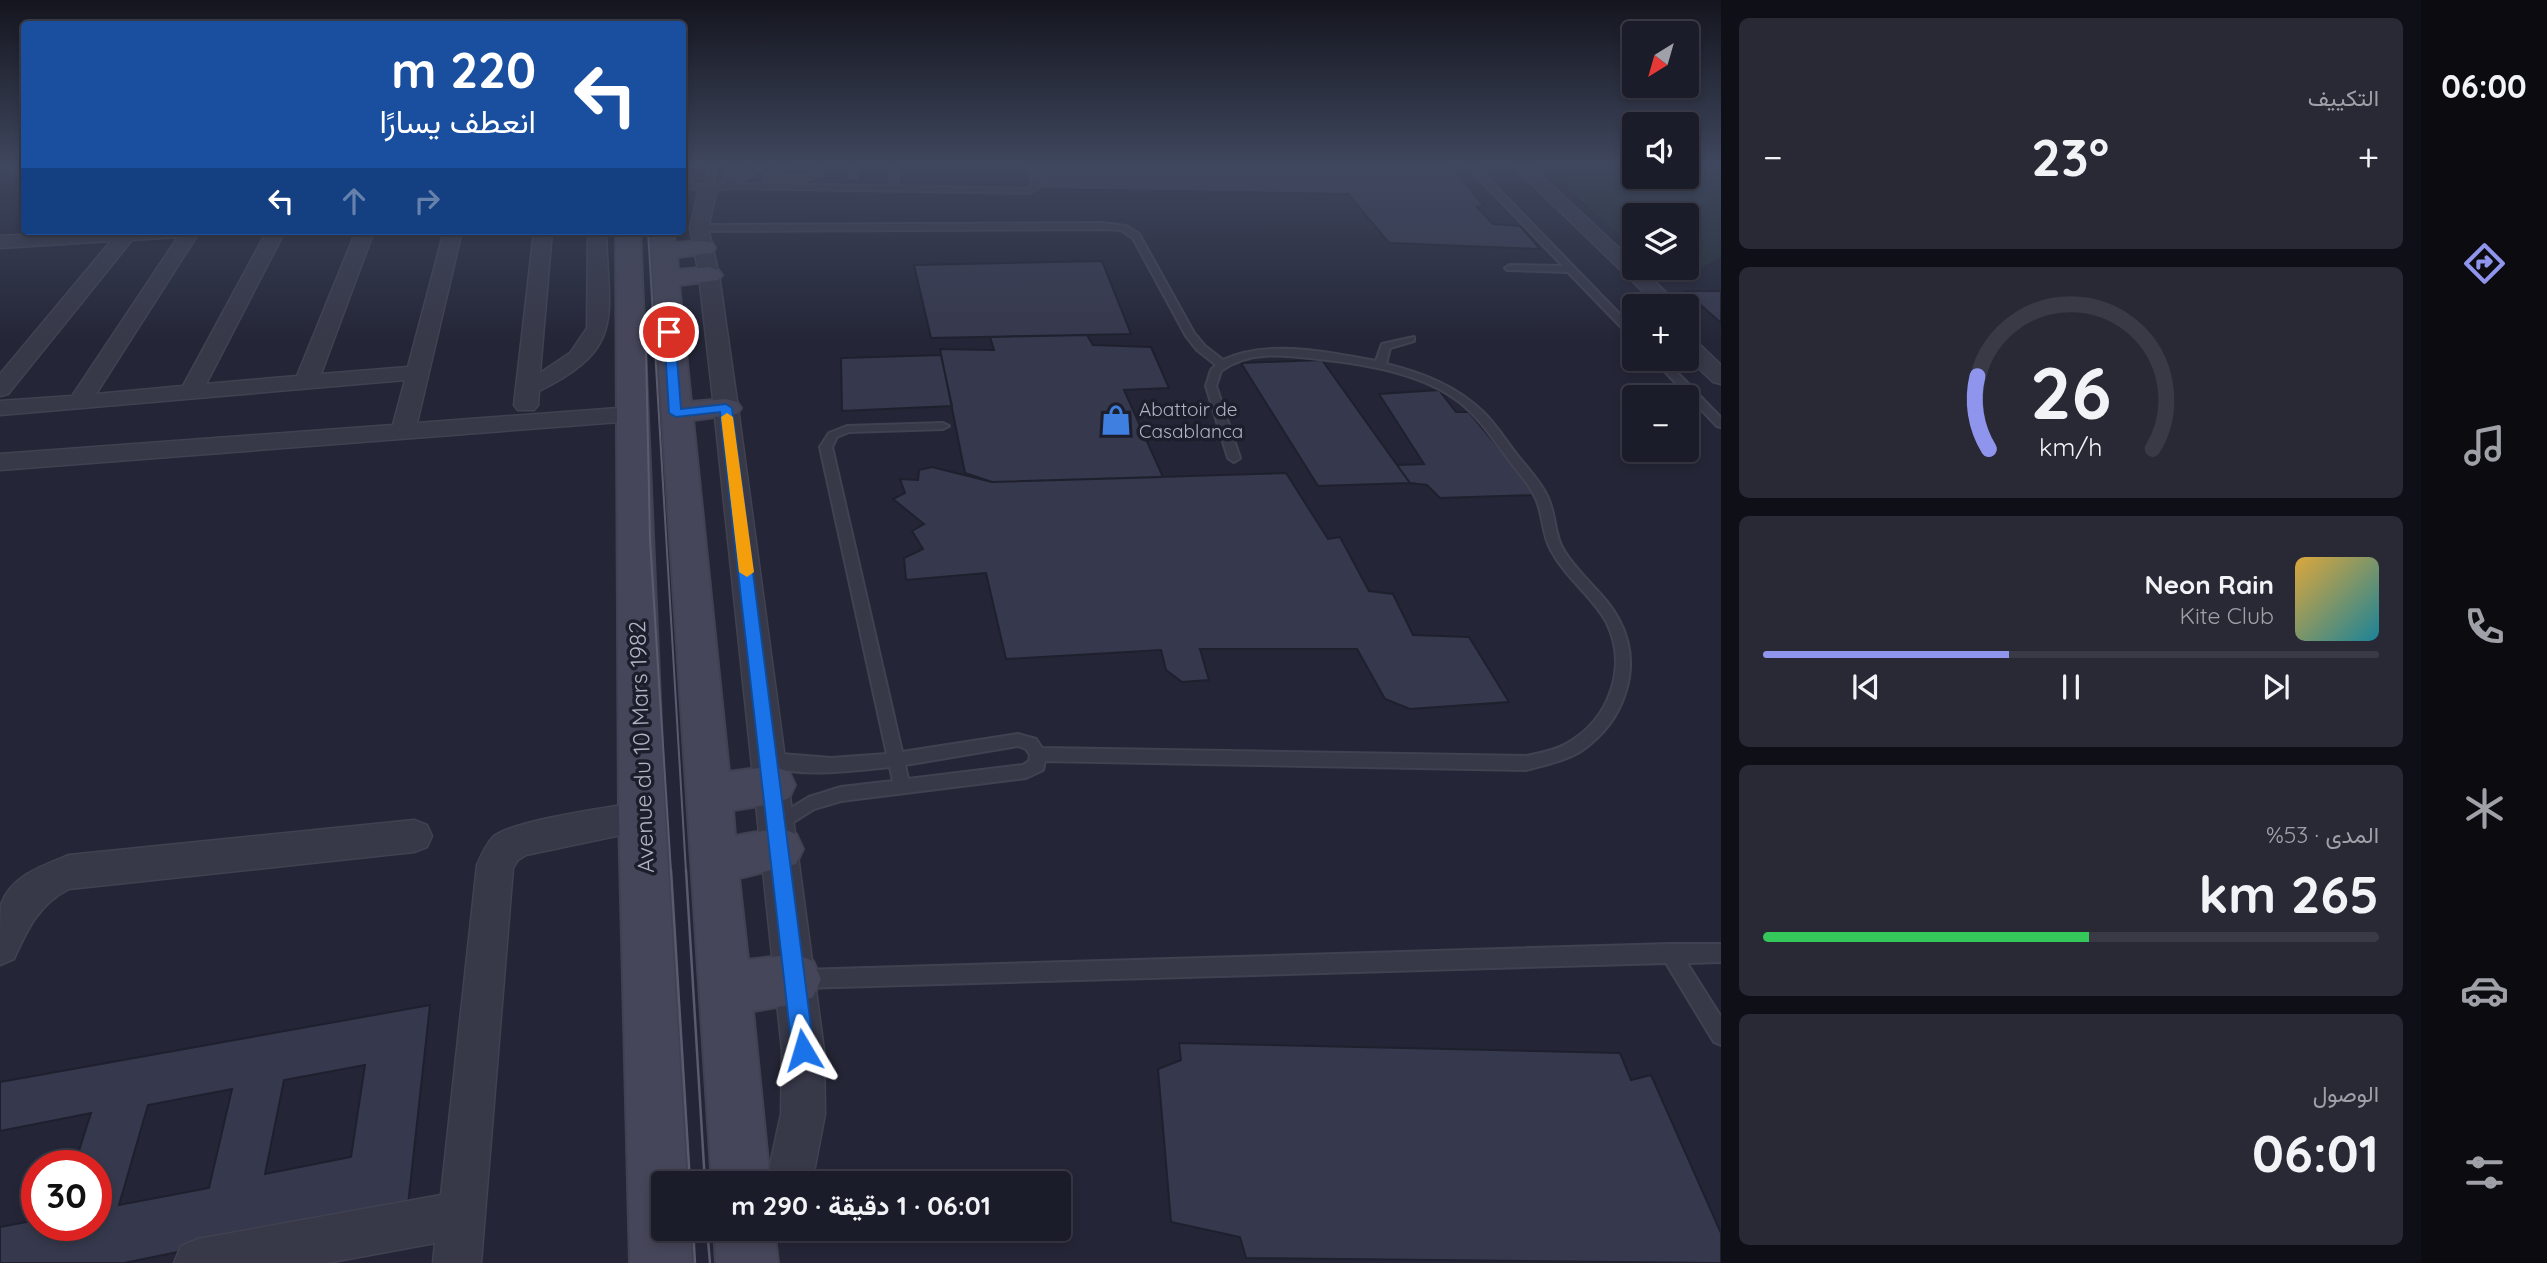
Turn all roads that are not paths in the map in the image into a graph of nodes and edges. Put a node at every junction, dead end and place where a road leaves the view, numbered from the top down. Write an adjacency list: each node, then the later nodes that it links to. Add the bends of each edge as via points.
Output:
1 (1528, 224): 15 (lane)
2 (1563, 224): 16 (street)
3 (1583, 224): 17 (street)
4 (90, 235): 12 (street)
5 (126, 235): 30 (street)
6 (188, 235): 32 (street)
7 (274, 235): 31 (street)
8 (363, 235): 28 (street)
9 (452, 235): 26 (street)
10 (543, 235): 29 (street)
11 (597, 235): 29 (street, via 598,328 593,341 578,360)
12 (0, 242)
13 (676, 249): 23 (lane, via 1116,227 1136,236 1190,334); 34 (street); 35 (main road); 36 (main road, Avenue du 10 Mars 1982)
14 (1510, 268): 15 (lane)
15 (1573, 269): 18 (lane)
16 (1635, 294)
17 (1657, 294)
18 (1622, 321)
19 (1699, 333): 21 (street)
20 (1410, 339): 24 (lane, via 1387,346)
21 (1721, 354)
22 (1699, 356): 27 (street)
23 (1222, 365): 24 (lane, via 1247,355 1289,354); 41 (lane, via 1211,386)
24 (1380, 367): 43 (lane, via 1424,380 1472,407 1543,500 1552,541 1604,608 1624,650 1625,671 1602,724 1574,748 1526,763)
25 (1669, 371): 38 (lane)
26 (415, 373): 28 (street); 40 (street)
27 (1721, 377)
28 (307, 380): 31 (street)
29 (527, 388): 37 (street)
30 (0, 389)
31 (191, 392): 32 (street)
32 (79, 403): 33 (street)
33 (0, 408)
34 (726, 408): 35 (main road); 47 (street)
35 (676, 413): 46 (main road)
36 (632, 414): 37 (street); 48 (main road, Avenue du 10 Mars 1982)
37 (524, 423): 40 (street)
38 (1721, 425)
39 (943, 426): 44 (lane, via 848,429 829,438 826,447)
40 (403, 433): 42 (street)
41 (1234, 458)
42 (0, 462)
43 (1038, 754): 44 (lane, via 1031,744 1018,740); 45 (lane, via 1037,765 1026,771)
44 (896, 758): 45 (lane); 47 (lane, via 832,766)
45 (902, 787): 47 (lane, via 826,797 808,804)
46 (710, 794): 47 (main road); 50 (main road)
47 (775, 805): 50 (main road); 54 (street)
48 (642, 817): 59 (street, via 518,841 505,849 495,865); 64 (main road, Avenue du 10 Mars 1982)
49 (414, 836): 51 (street, via 69,872 50,878 27,894)
50 (716, 861): 55 (main road)
51 (0, 946)
52 (1670, 953): 53 (lane); 54 (lane); 56 (lane)
53 (1721, 953)
54 (795, 979): 55 (main road); 58 (street, via 804,1081)
55 (724, 989): 57 (main road)
56 (1721, 1035)
57 (740, 1171)
58 (792, 1171)
59 (460, 1216): 62 (street); 63 (street)
60 (745, 1241): 65 (main road)
61 (766, 1241): 66 (street)
62 (198, 1263)
63 (457, 1263)
64 (661, 1263)
65 (747, 1263)
66 (755, 1263)

